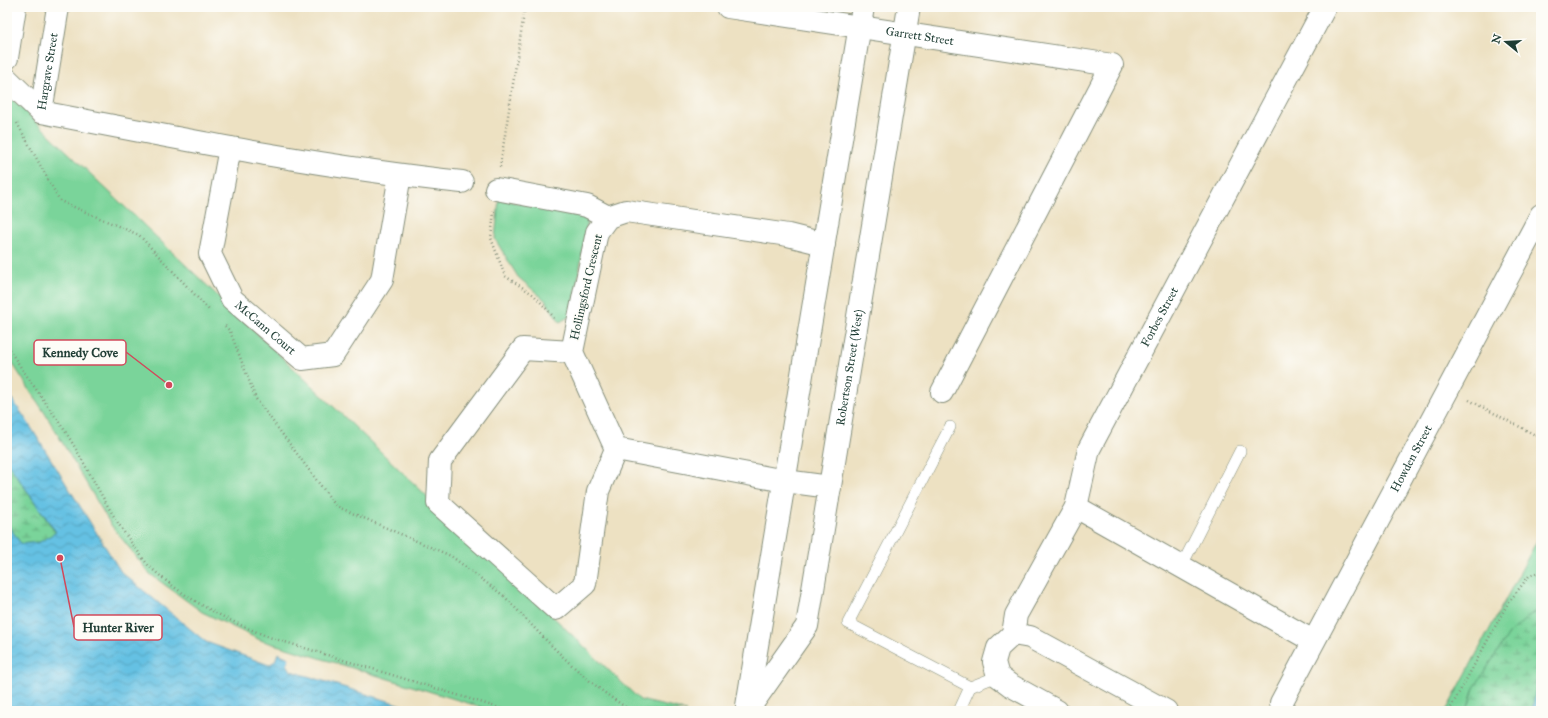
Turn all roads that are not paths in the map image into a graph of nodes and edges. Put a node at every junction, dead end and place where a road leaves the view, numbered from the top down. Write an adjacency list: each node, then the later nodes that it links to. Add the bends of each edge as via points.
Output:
1 (15, 7): 8 (street)
2 (58, 7): 10 (street, Hargrave Street)
3 (728, 7): 6 (street, Garrett Street)
4 (909, 7): 7 (street, Robertson Street (West))
5 (1325, 7): 25 (street, Forbes Street, via 1089,449)
6 (861, 17): 7 (street, Garrett Street); 17 (street, Robertson Street (West))
7 (904, 34): 19 (street, Garrett Street, via 1112,65); 24 (street, Robertson Street (West))
8 (7, 58)
9 (12, 85): 10 (street, Hargrave Street)
10 (41, 112): 11 (street)
11 (230, 148): 12 (street); 12 (street, McCann Court, via 210,254 232,299 302,359 333,355 382,280)
12 (400, 176): 13 (street)
13 (462, 182)
14 (496, 189): 16 (street, via 587,206)
15 (1541, 215): 28 (street, Howden Street)
16 (608, 216): 17 (street, via 626,211 788,235); 18 (street, Hollingsford Crescent, via 597,232)
17 (824, 244): 23 (street, Robertson Street (West))
18 (572, 352): 21 (street, Hollingsford Crescent); 21 (street, via 523,348 440,461 438,503 556,609 585,584 598,491)
19 (942, 392)
20 (950, 427): 30 (lane, via 848,623)
21 (616, 449): 23 (street)
22 (1240, 451): 26 (lane)
23 (785, 481): 24 (street); 32 (street, Robertson Street (West))
24 (830, 487): 32 (street, Robertson Street (West), via 807,626)
25 (1076, 507): 26 (street); 27 (street, Forbes Street, via 1016,615)
26 (1181, 566): 28 (street)
27 (1013, 634): 29 (street, via 998,648 994,662); 35 (street, via 1030,637)
28 (1313, 641): 31 (street, Howden Street)
29 (998, 676): 30 (lane); 34 (street, via 1010,686)
30 (970, 687): 33 (lane)
31 (1278, 707)
32 (747, 711)
33 (959, 711)
34 (1057, 711)
35 (1166, 711)

